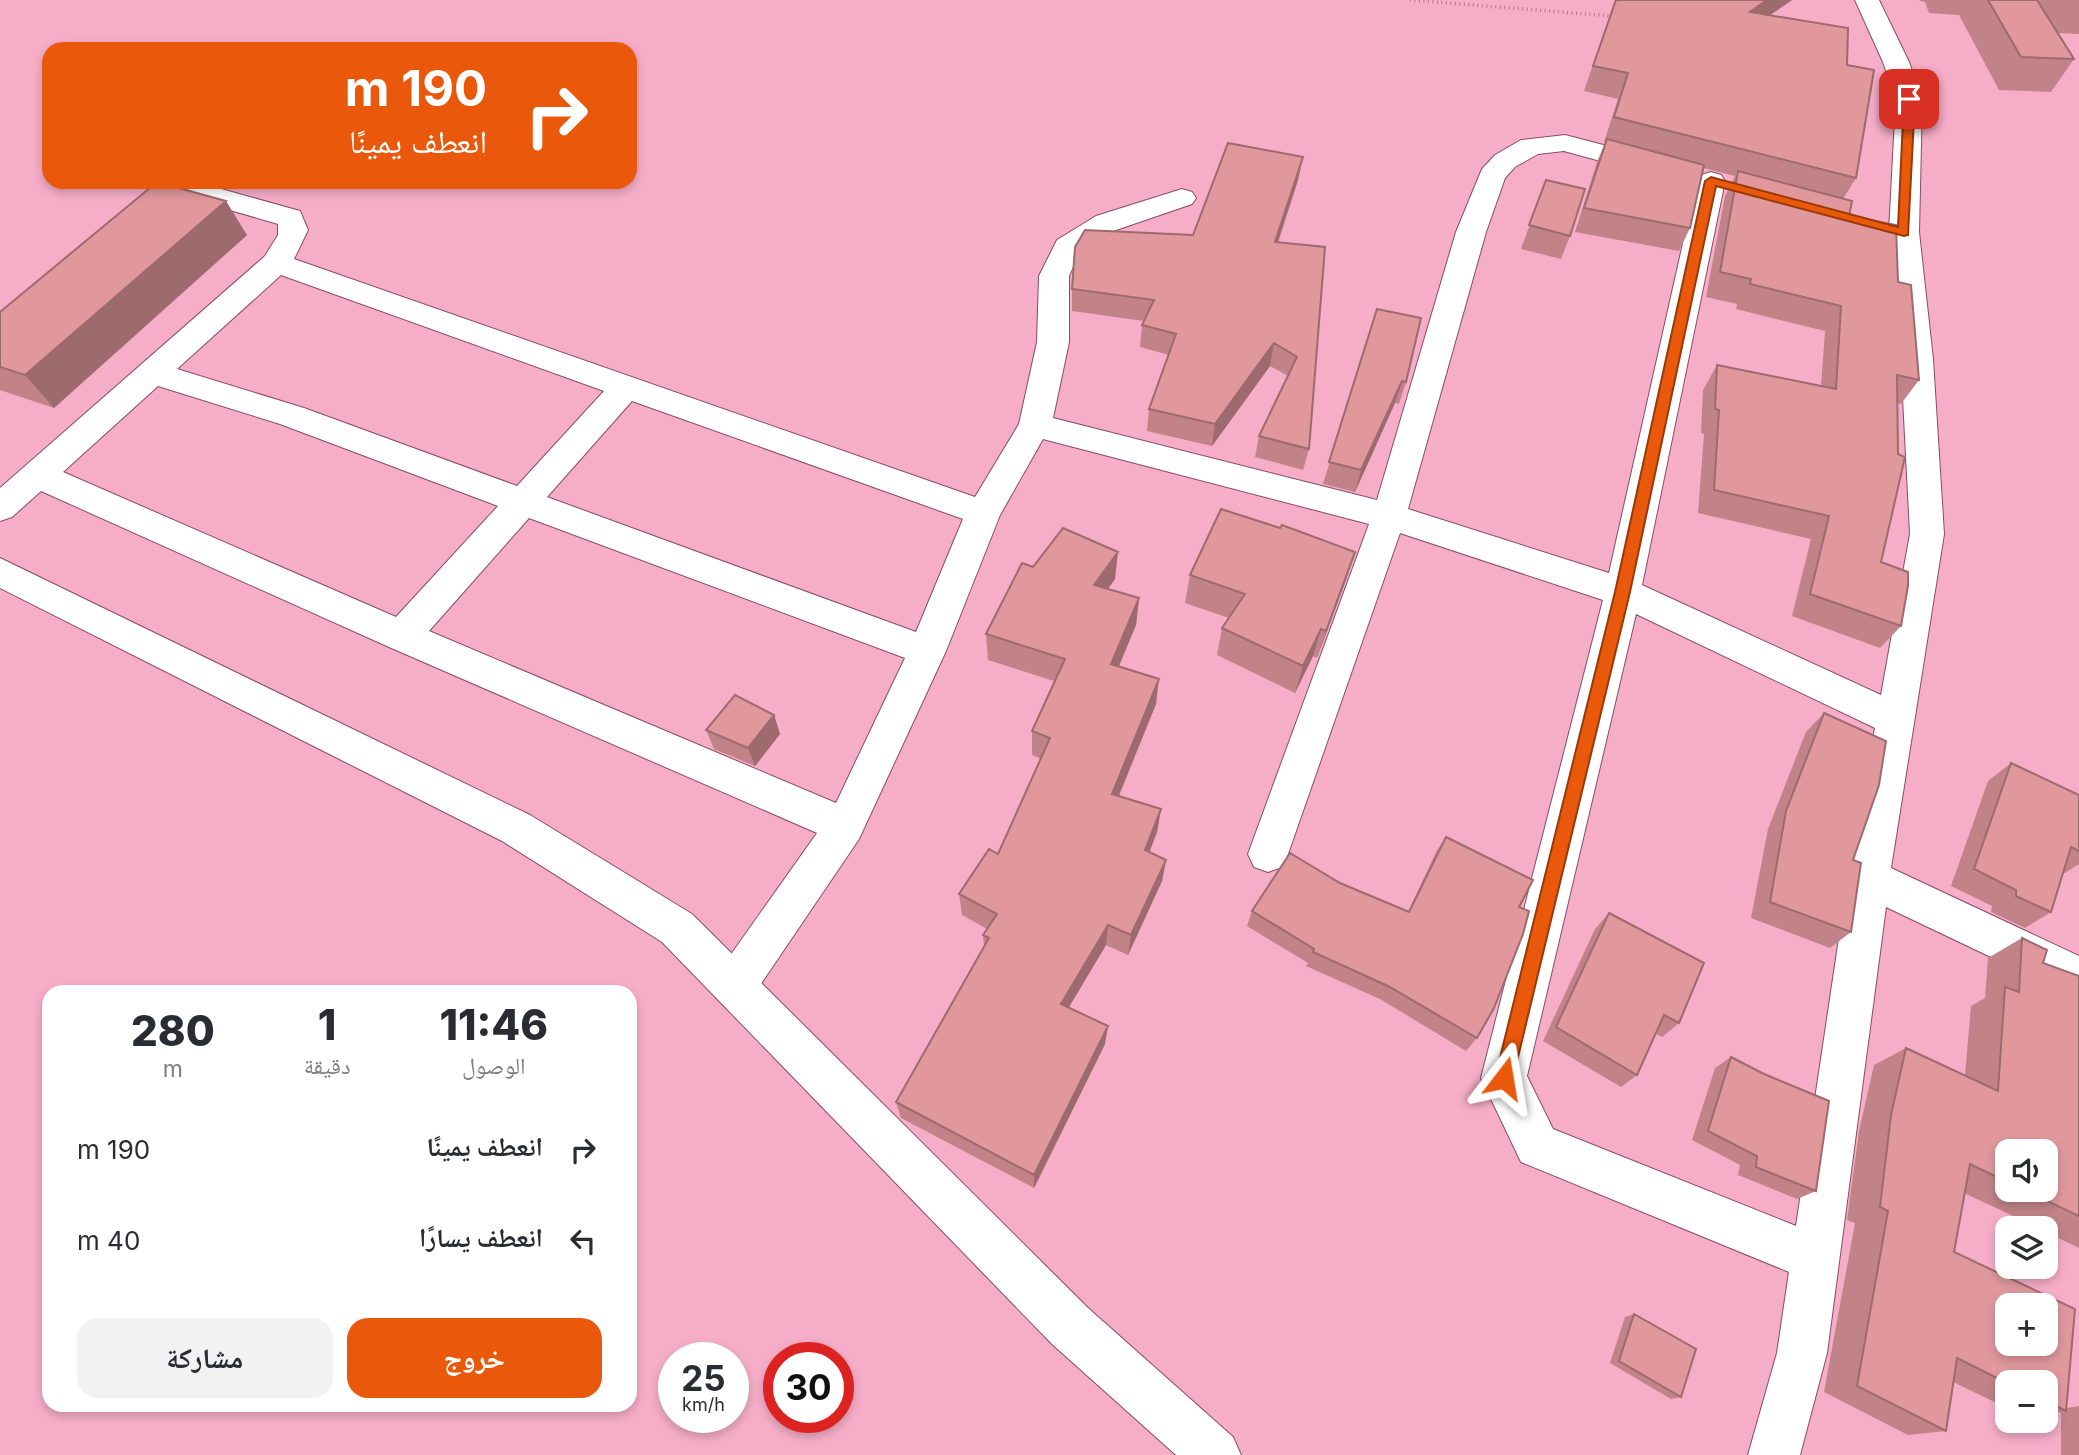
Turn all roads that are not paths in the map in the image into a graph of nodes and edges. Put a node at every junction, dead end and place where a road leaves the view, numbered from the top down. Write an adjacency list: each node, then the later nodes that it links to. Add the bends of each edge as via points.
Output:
1 (1867, 0): 17 (street, via 1909,99 1891,229 1917,359 1927,534)
2 (1182, 198): 7 (street, via 1106,223 1067,247 1054,276 1054,342)
3 (131, 228): 4 (street, via 164,206 207,194 290,218 295,232)
4 (276, 263): 5 (street); 6 (street)
5 (153, 373): 8 (street); 9 (street, via 292,416)
6 (627, 386): 9 (street); 11 (street)
7 (1035, 425): 11 (street); 12 (street)
8 (38, 475): 10 (street); 15 (street)
9 (523, 501): 15 (street); 16 (street)
10 (0, 508)
11 (983, 513): 16 (street)
12 (1389, 516): 14 (street); 14 (street, via 1471,232 1492,175 1505,161 1531,146 1565,143 1703,179); 19 (street)
13 (0, 572): 22 (street, via 516,828 677,928)
14 (1623, 592): 17 (street); 23 (street, via 1504,1078 1537,1146)
15 (401, 636): 18 (street)
16 (927, 651): 18 (street)
17 (1896, 720): 20 (street)
18 (845, 827): 22 (street)
19 (1268, 854)
20 (1869, 878): 21 (street); 23 (street)
21 (2079, 978)
22 (734, 985): 24 (street, via 1070,1326)
23 (1815, 1258): 25 (street, via 1802,1353)
24 (1214, 1455)
25 (1774, 1455)

